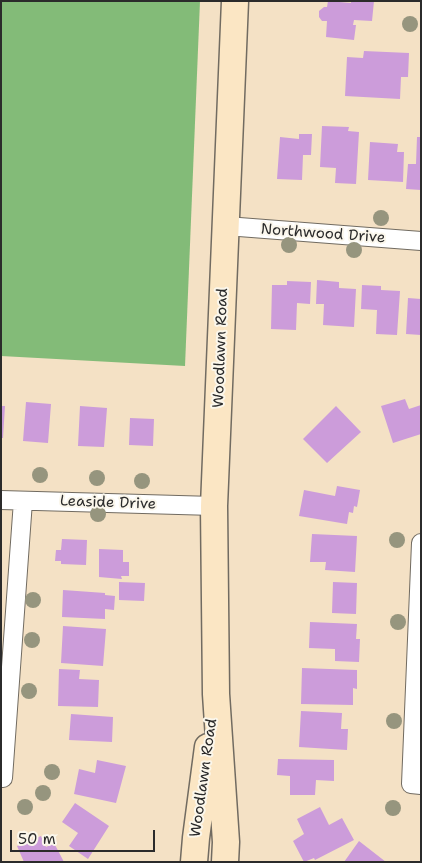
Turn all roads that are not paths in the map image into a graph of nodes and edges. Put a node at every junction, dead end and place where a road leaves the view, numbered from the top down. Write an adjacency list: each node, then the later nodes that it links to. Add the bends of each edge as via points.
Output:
1 (235, 1): 2 (main road, Woodlawn Road)
2 (226, 226): 3 (street, Northwood Drive); 6 (main road, Woodlawn Road)
3 (421, 241)
4 (1, 500): 5 (street, Leaside Drive)
5 (23, 501): 6 (street, Leaside Drive); 9 (street)
6 (214, 506): 8 (main road, Woodlawn Road)
7 (421, 543): 10 (street, via 411,784)
8 (216, 694): 11 (main road, Woodlawn Road); 12 (main road, Woodlawn Road)
9 (3, 778)
10 (421, 785)
11 (194, 862)
12 (225, 862)

